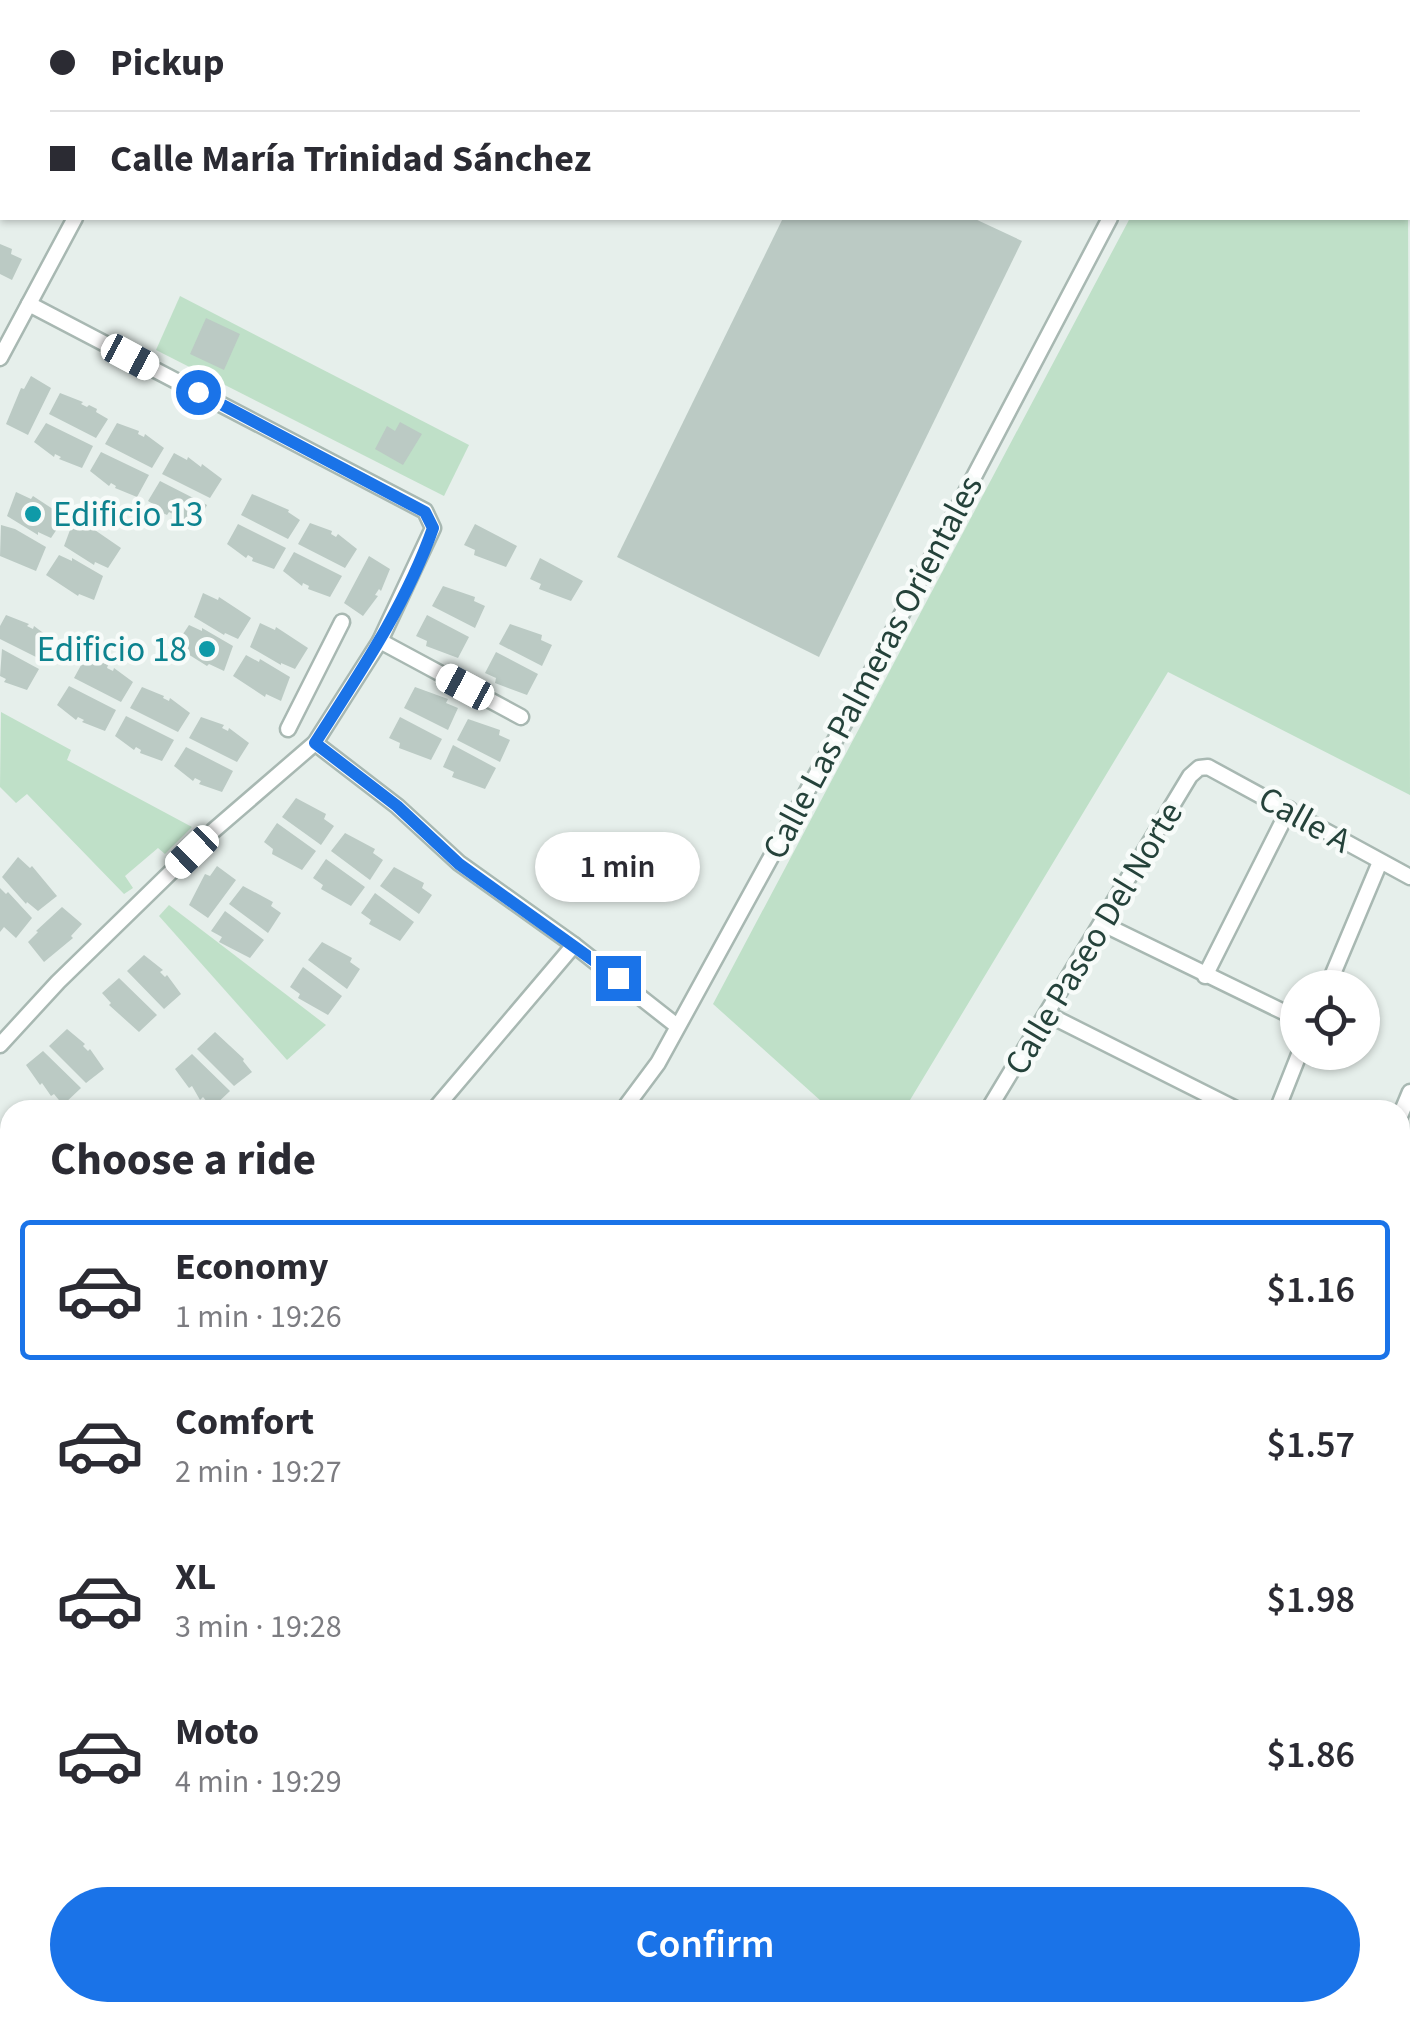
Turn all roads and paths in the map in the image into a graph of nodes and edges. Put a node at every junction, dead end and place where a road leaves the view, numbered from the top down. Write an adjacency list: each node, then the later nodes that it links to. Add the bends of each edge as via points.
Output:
1 (74, 220): 3 (street)
2 (1109, 220): 20 (street, Calle Las Palmeras Orientales)
3 (29, 304): 4 (street); 6 (street, via 425,512 433,528)
4 (0, 358)
5 (342, 622): 8 (street)
6 (380, 641): 7 (street); 9 (street)
7 (522, 718)
8 (288, 729)
9 (315, 743): 15 (street, via 459,864); 21 (street, via 214,831)
10 (1199, 768): 11 (street, Calle A, via 1208,766); 14 (street, Calle Paseo Del Norte)
11 (1290, 809): 12 (street, Calle A); 17 (street)
12 (1380, 862): 13 (street, Calle A); 16 (street)
13 (1410, 877)
14 (1103, 924): 17 (street); 19 (street, Calle Paseo Del Norte)
15 (574, 944): 20 (street); 23 (street)
16 (1335, 970)
17 (1205, 976): 18 (street)
18 (1280, 1011)
19 (1047, 1014): 25 (street, Calle Paseo Del Norte); 26 (street)
20 (677, 1026): 24 (street, Calle Las Palmeras Orientales)
21 (0, 1045)
22 (1293, 1070): 27 (street)
23 (442, 1100)
24 (631, 1100)
25 (994, 1100)
26 (1218, 1100)
27 (1282, 1100)

